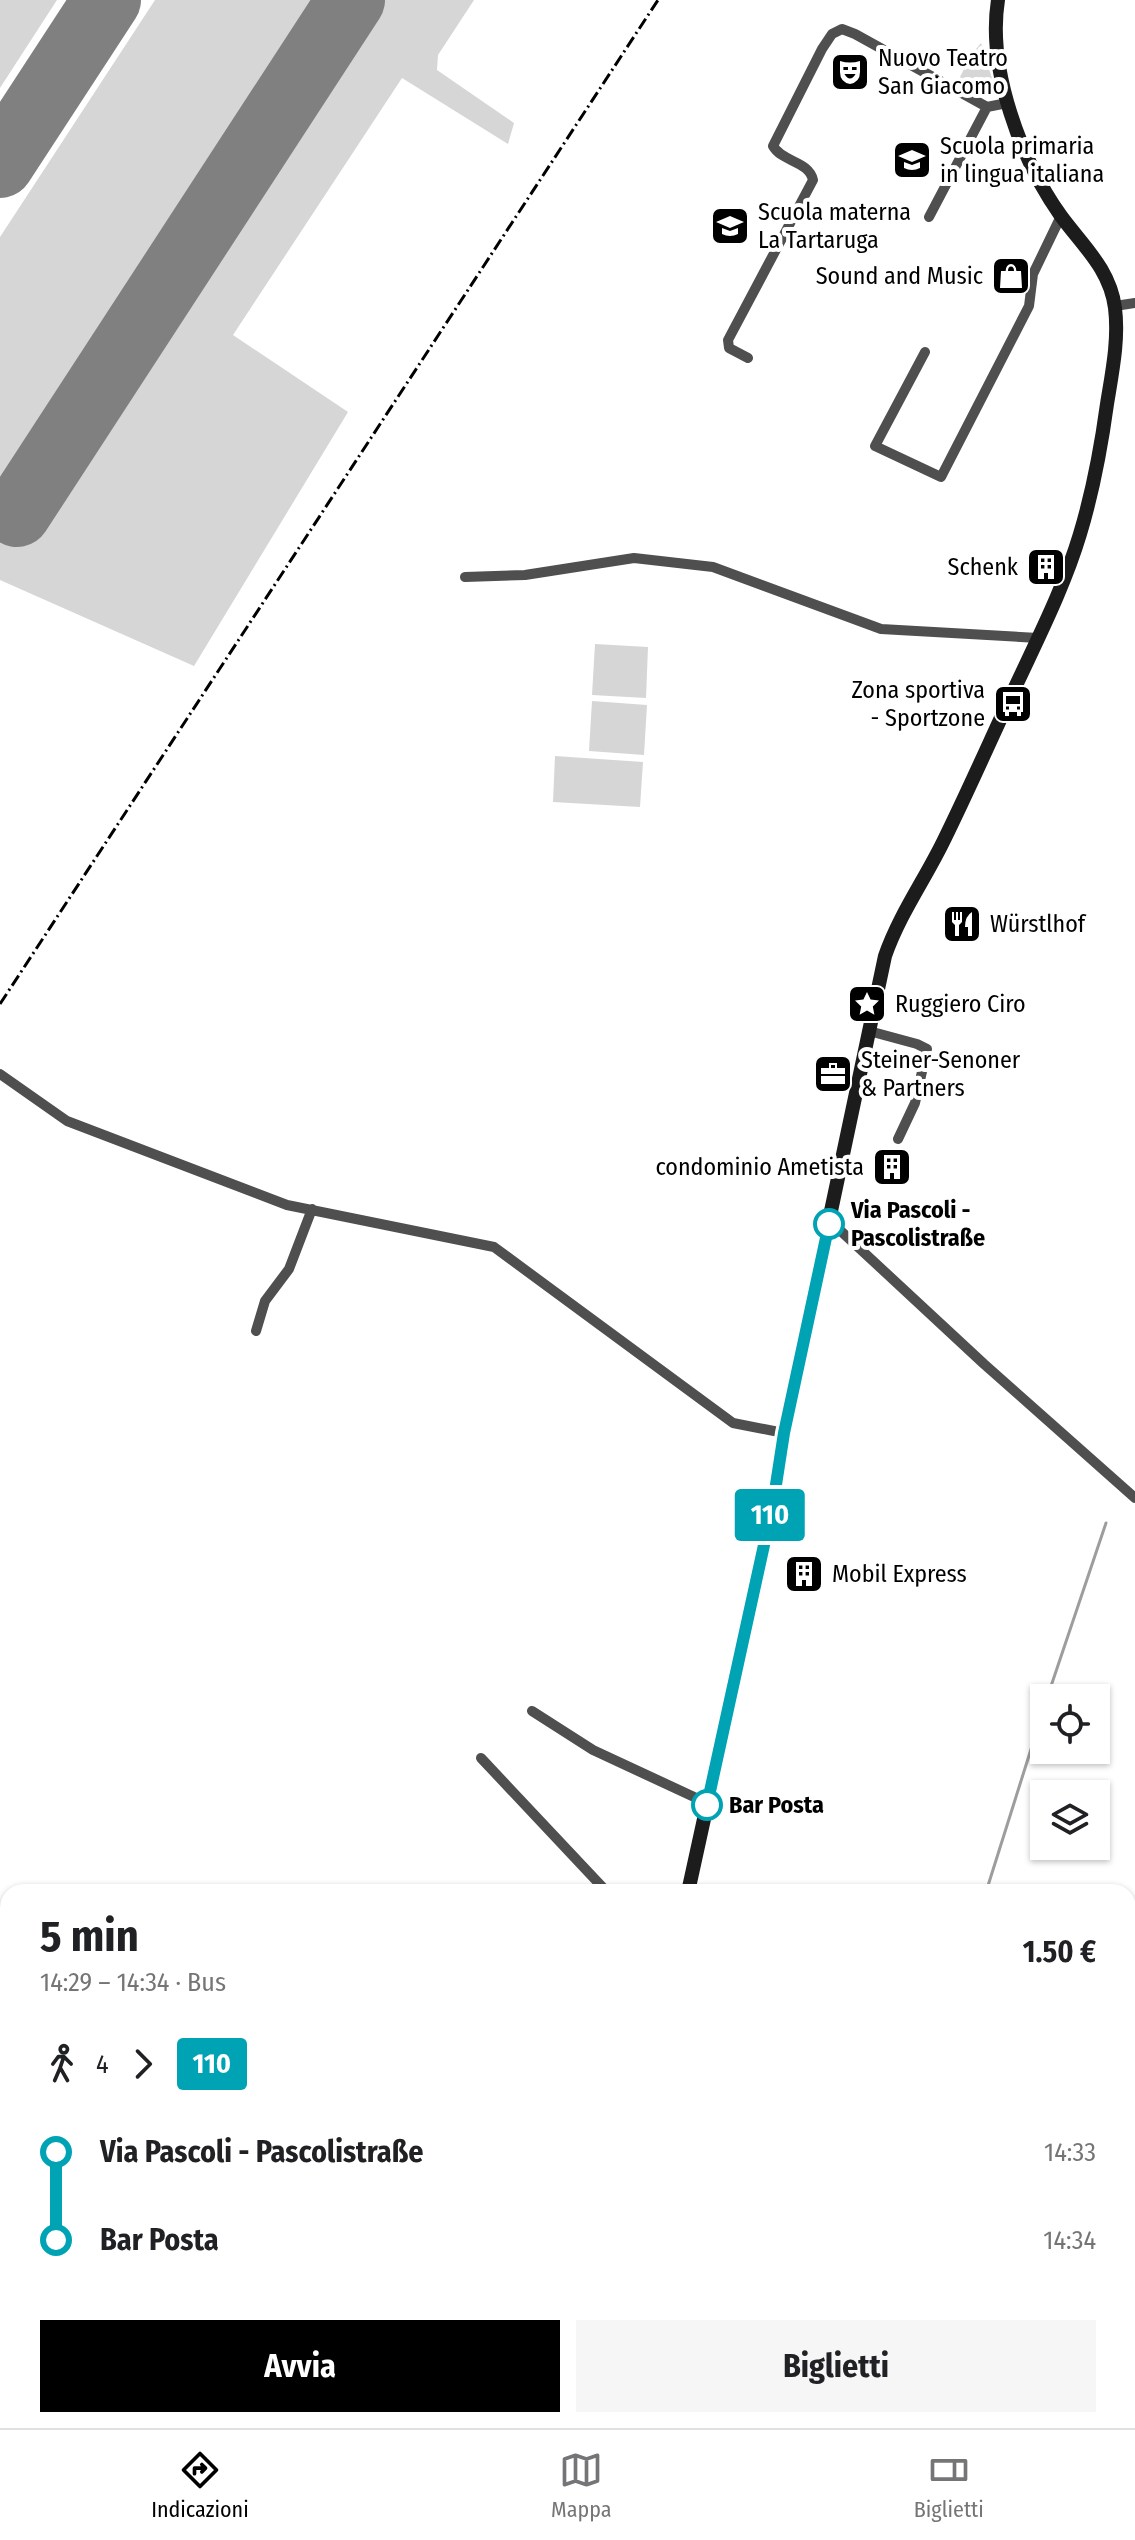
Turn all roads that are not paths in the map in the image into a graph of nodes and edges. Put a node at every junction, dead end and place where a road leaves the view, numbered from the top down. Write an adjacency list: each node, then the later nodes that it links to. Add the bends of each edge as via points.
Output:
1 (998, 0): 2 (street, via 997,38)
2 (1007, 103): 3 (street); 4 (street)
3 (987, 107): 5 (street); 9 (street, via 855,34 842,29 832,34 773,146 808,170 813,180 728,340 729,348)
4 (1061, 216): 7 (street, via 1103,270); 8 (street, via 1033,274 1029,306 941,477 875,446)
5 (929, 217)
6 (1135, 303): 7 (street)
7 (1115, 306): 11 (street, via 1115,352 1097,469 1079,537)
8 (925, 352)
9 (748, 358)
10 (465, 577): 11 (street, via 525,575 634,558 679,562 713,567 881,629)
11 (1038, 638): 12 (street, via 943,842 894,929)
12 (869, 1031): 14 (street, via 927,1049 915,1103); 16 (street)
13 (0, 1074): 15 (street, via 67,1121 287,1205)
14 (898, 1139)
15 (312, 1209): 17 (street, via 289,1269 265,1301); 18 (street, via 494,1247 733,1423)
16 (830, 1221): 18 (street); 19 (street)
17 (256, 1331)
18 (784, 1433): 22 (street)
19 (1135, 1498)
20 (532, 1711): 22 (street, via 593,1750)
21 (481, 1758): 23 (street)
22 (707, 1803): 24 (street)
23 (599, 1884)
24 (690, 1884)

